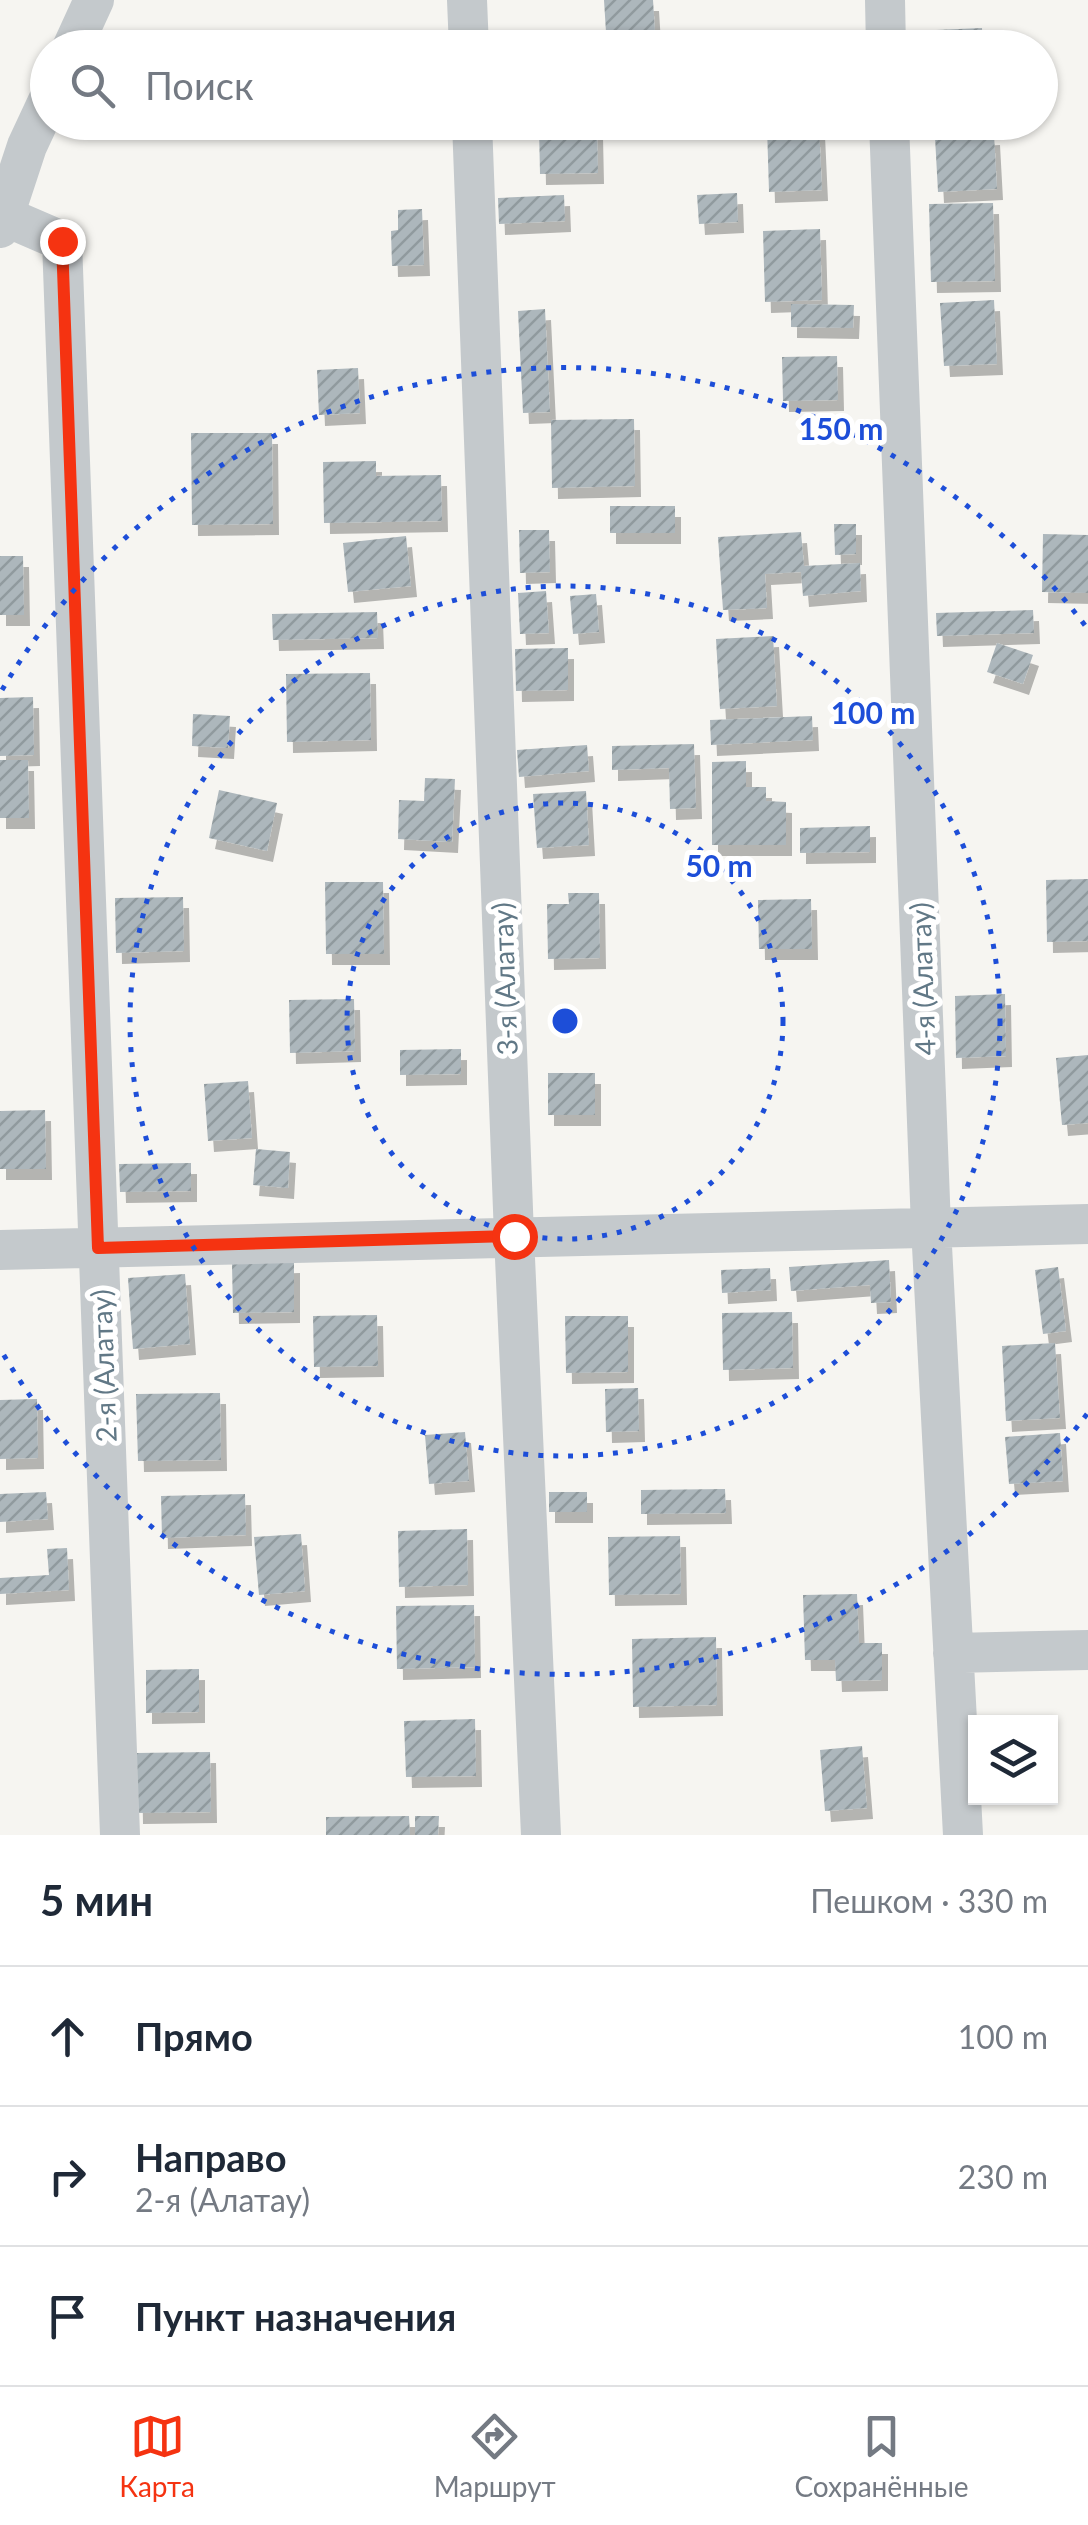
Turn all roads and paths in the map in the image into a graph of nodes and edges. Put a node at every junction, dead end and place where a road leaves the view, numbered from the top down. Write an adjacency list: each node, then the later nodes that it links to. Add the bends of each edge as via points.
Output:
1 (94, 0): 4 (street)
2 (467, 0): 5 (street)
3 (885, 0): 6 (street)
4 (80, 30)
5 (468, 30)
6 (886, 30)
7 (30, 140): 10 (street)
8 (473, 140): 13 (street, 3-я (Алатау))
9 (890, 140): 12 (street, 4-я (Алатау))
10 (2, 222): 14 (street, 2-я (Алатау), via 62,241)
11 (1088, 1224): 12 (street)
12 (931, 1227): 13 (street); 17 (street, 4-я (Алатау))
13 (514, 1236): 14 (street); 19 (street, 3-я (Алатау))
14 (98, 1248): 15 (street); 18 (street, 2-я (Алатау))
15 (0, 1250)
16 (1088, 1650): 17 (street)
17 (954, 1652): 20 (street, 4-я (Алатау))
18 (120, 1835)
19 (541, 1835)
20 (963, 1835)

